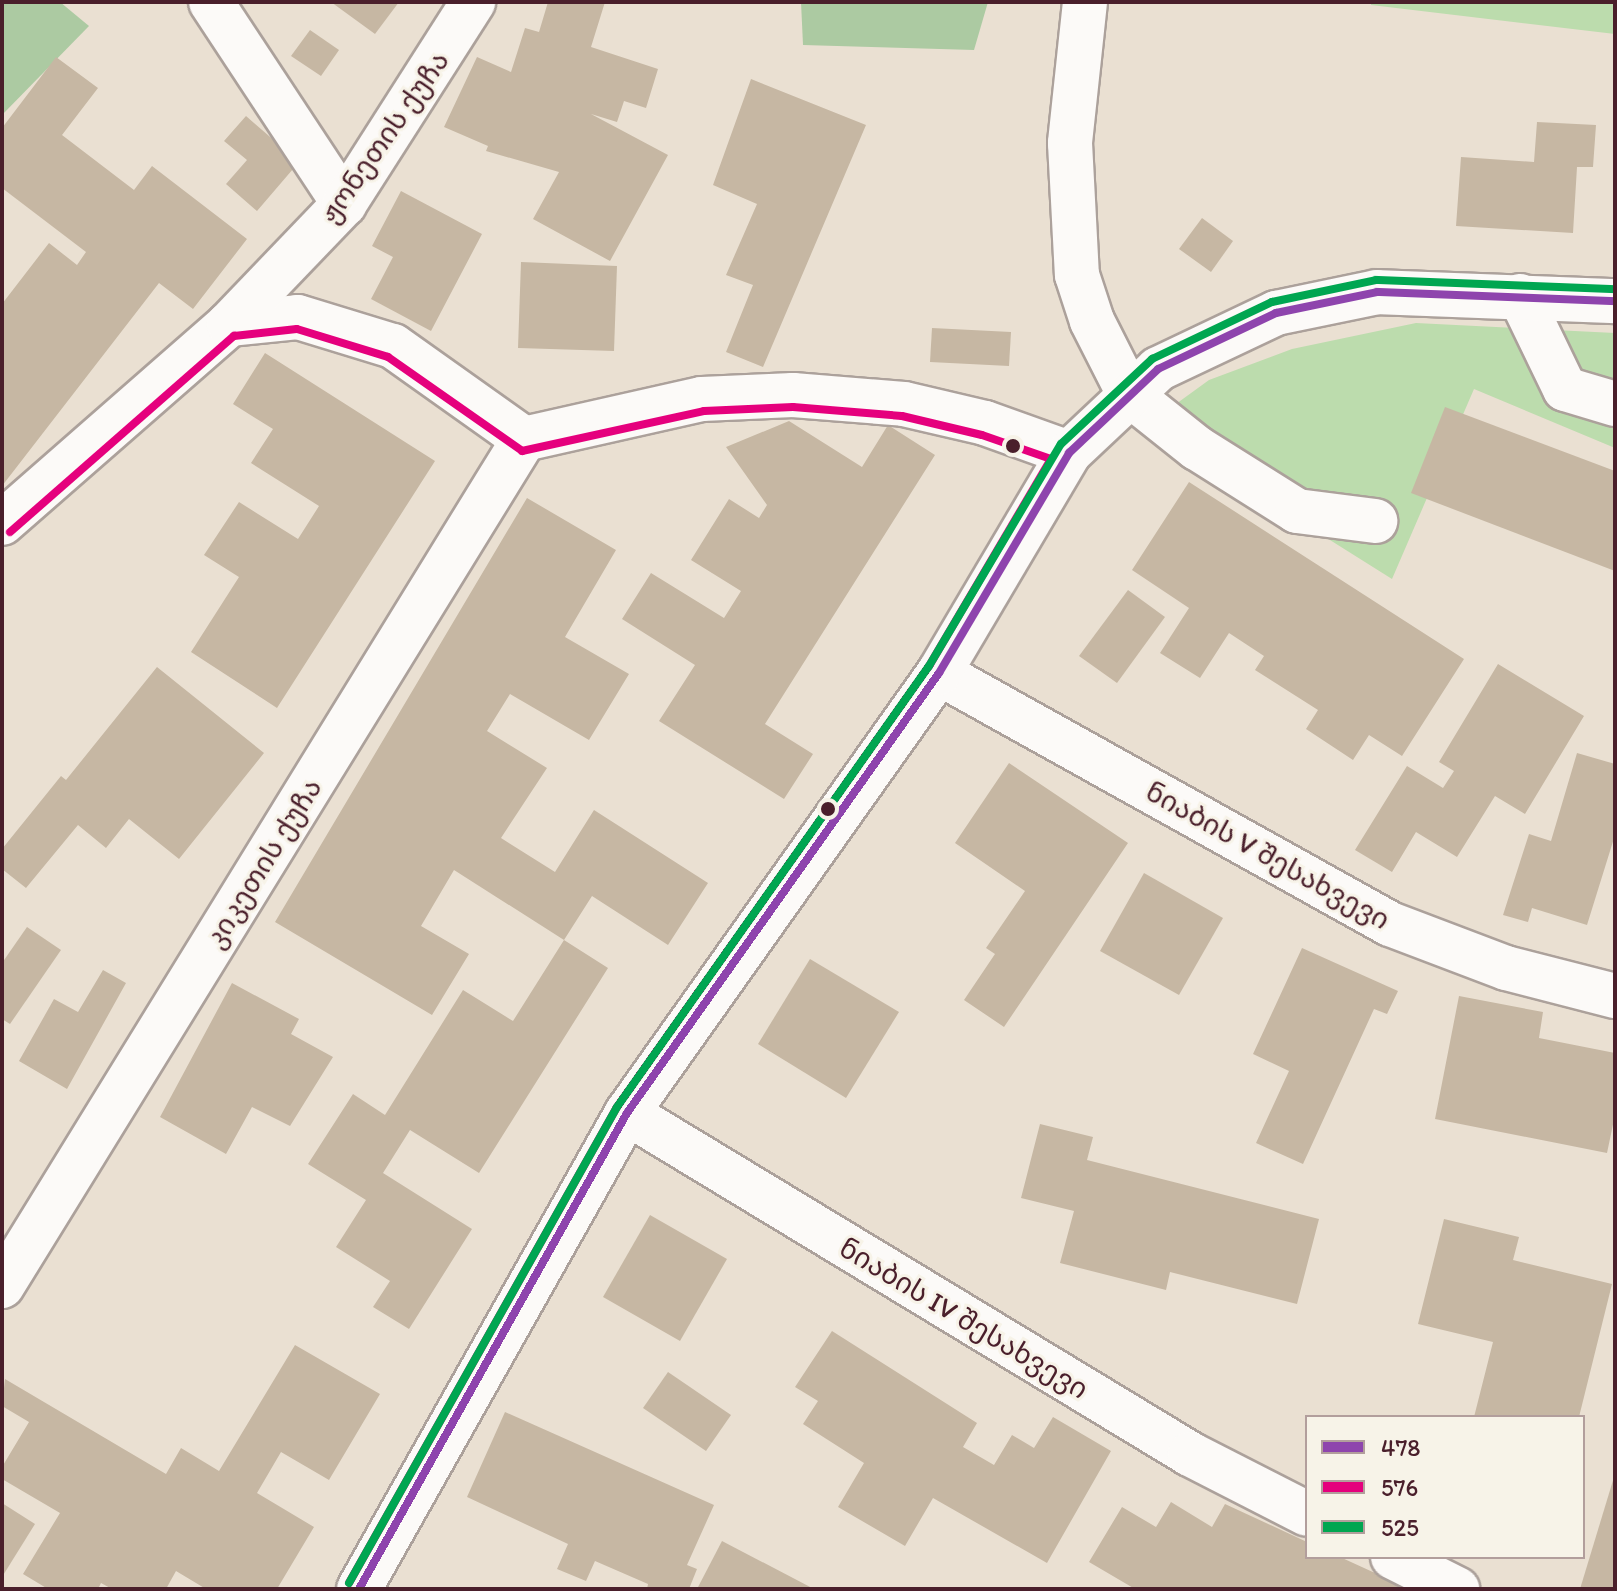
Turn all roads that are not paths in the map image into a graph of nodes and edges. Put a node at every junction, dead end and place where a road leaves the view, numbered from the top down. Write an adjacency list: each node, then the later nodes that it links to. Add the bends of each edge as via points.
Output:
1 (211, 2): 4 (street)
2 (473, 2): 4 (street, ჟონეთის ქუჩა)
3 (1085, 2): 8 (street, via 1070,143 1077,275 1092,321)
4 (344, 204): 7 (street, ჟონეთის ქუჩა)
5 (1520, 296): 6 (street); 8 (street, via 1377,292 1276,313 1158,369); 9 (street, via 1565,389)
6 (1615, 301)
7 (229, 324): 10 (street, via 298,317 393,346); 13 (street, ჟონეთის ქუჩა)
8 (1129, 394): 11 (street); 12 (street, via 1197,448 1297,511)
9 (1615, 404)
10 (524, 439): 11 (street, via 702,399 793,395 904,404 985,423); 17 (street, კიკეთის ქუჩა)
11 (1069, 453): 14 (street)
12 (1375, 521)
13 (2, 523)
14 (939, 673): 15 (street, ნიაბის V შესახვევი, via 1390,924 1506,968); 16 (street)
15 (1615, 996)
16 (627, 1113): 18 (street, ნიაბის IV შესახვევი, via 1190,1454); 20 (street)
17 (2, 1286)
18 (1305, 1513)
19 (1397, 1559): 21 (street)
20 (359, 1589)
21 (1457, 1589)

